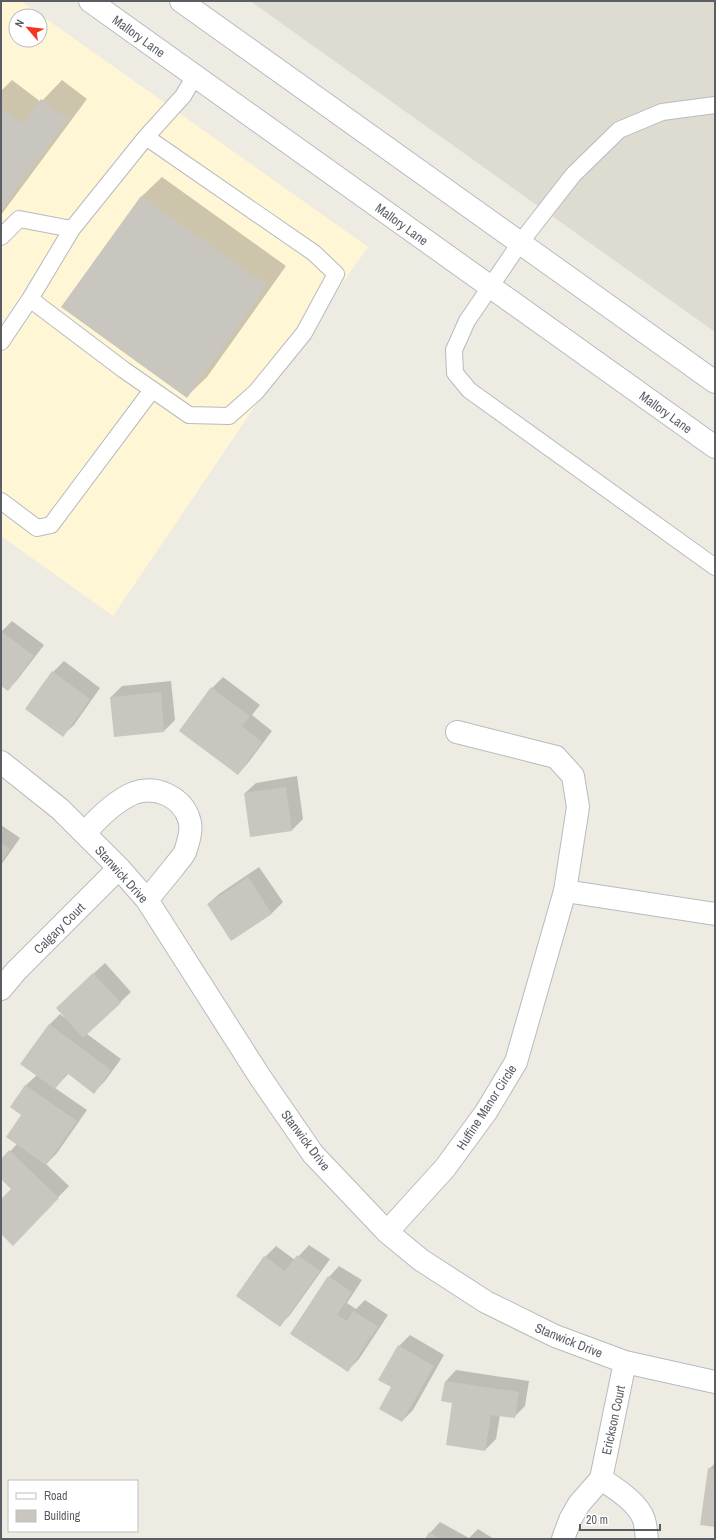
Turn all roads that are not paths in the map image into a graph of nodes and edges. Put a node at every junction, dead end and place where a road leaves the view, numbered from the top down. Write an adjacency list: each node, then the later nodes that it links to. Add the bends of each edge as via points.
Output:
1 (90, 1): 3 (street, Mallory Lane)
2 (181, 1): 8 (street)
3 (195, 76): 5 (lane, via 183,96); 9 (street, Mallory Lane)
4 (715, 105): 8 (lane, via 662,112 619,130 573,175)
5 (146, 137): 6 (lane); 13 (lane, via 314,253 336,274 304,333 256,392 229,416 189,415)
6 (72, 229): 7 (lane, via 19,219); 10 (lane)
7 (1, 237)
8 (520, 243): 9 (lane); 12 (street)
9 (490, 287): 14 (street, Mallory Lane); 16 (lane, via 467,321 454,350 455,373 469,390)
10 (30, 299): 11 (lane); 13 (lane)
11 (1, 342)
12 (715, 382)
13 (152, 390): 15 (lane, via 51,525 37,528)
14 (715, 447)
15 (1, 501)
16 (715, 567)
17 (457, 732): 21 (street, Huffine Manor Circle, via 556,757 573,776 578,807)
18 (1, 762): 19 (street, Stanwick Drive, via 60,809)
19 (84, 833): 20 (street, Stanwick Drive); 22 (street, via 108,810 134,793 146,790 163,792 183,808 190,820 190,836 184,854)
20 (119, 868): 22 (street, Stanwick Drive); 24 (street, Calgary Court)
21 (565, 891): 23 (street); 25 (street, Huffine Manor Circle, via 516,1062 486,1112 445,1168)
22 (147, 900): 25 (street, Stanwick Drive, via 260,1077 313,1154)
23 (715, 914)
24 (1, 989)
25 (387, 1232): 26 (street, Stanwick Drive, via 421,1260 486,1302 555,1336)
26 (625, 1362): 27 (street, Stanwick Drive); 28 (street, Erickson Court)
27 (715, 1382)
28 (601, 1479): 29 (street, via 579,1504); 30 (street, via 634,1504 644,1520)
29 (563, 1539)
30 (647, 1539)

